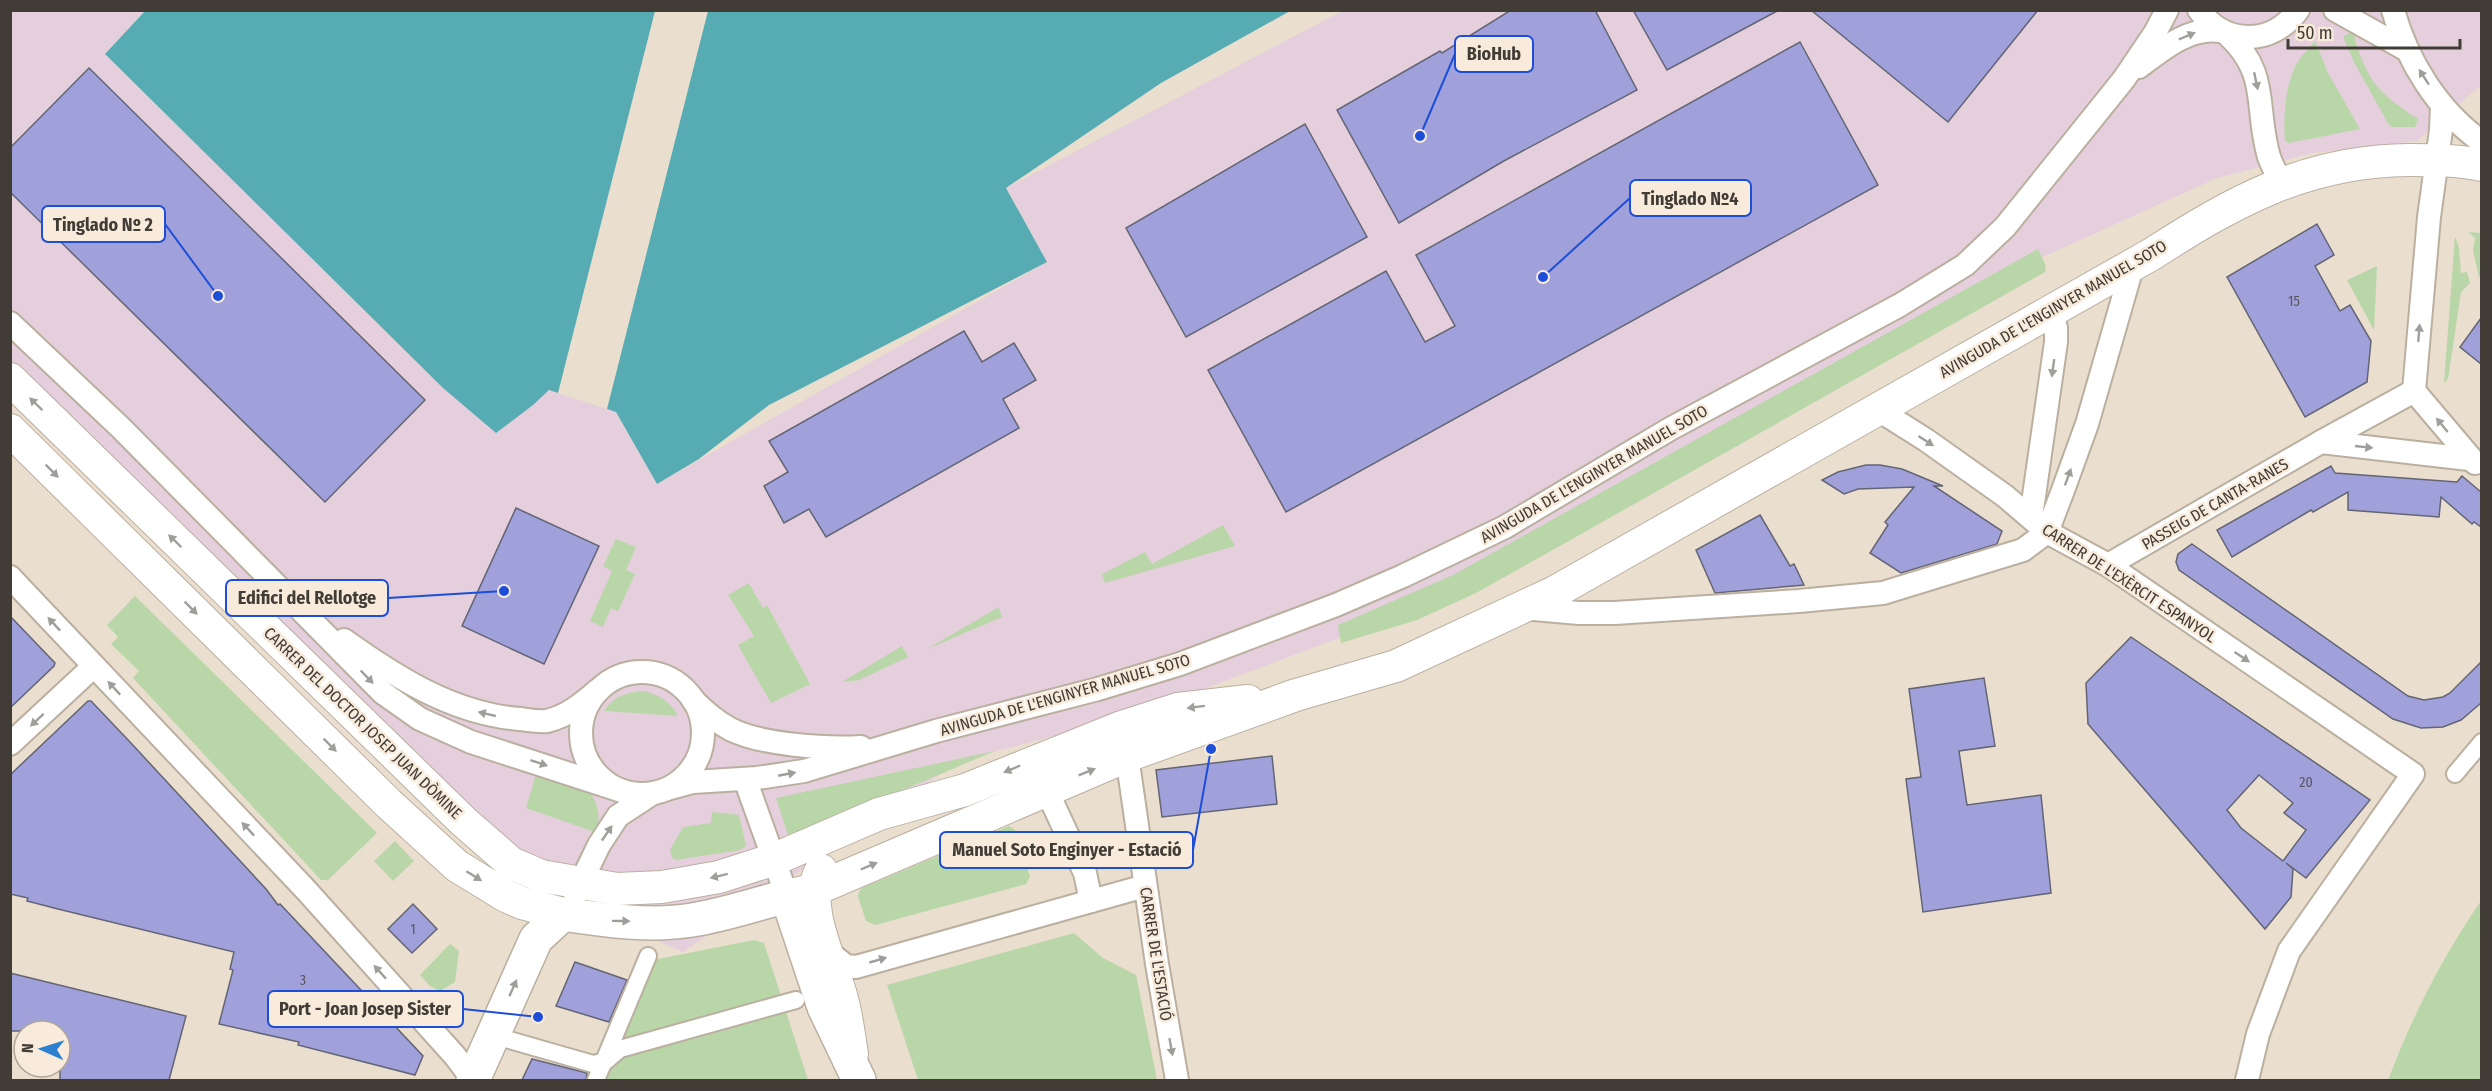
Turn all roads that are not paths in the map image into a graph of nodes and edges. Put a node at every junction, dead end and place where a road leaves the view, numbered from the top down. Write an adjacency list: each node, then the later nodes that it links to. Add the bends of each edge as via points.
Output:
1 (2167, 10): 8 (street, AVINGUDA DE L'ENGINYER MANUEL SOTO)
2 (2199, 10): 6 (street)
3 (2298, 10): 6 (street, AVINGUDA DE L'ENGINYER MANUEL SOTO, via 2284,27 2266,36 2246,38)
4 (2335, 10): 7 (street)
5 (2393, 10): 7 (street)
6 (2223, 32): 8 (street, AVINGUDA DE L'ENGINYER MANUEL SOTO, one-way to 6, via 2183,37 2209,29); 13 (street, one-way to 13, via 2242,49 2253,67 2269,157)
7 (2405, 49): 9 (street, one-way to 7)
8 (2124, 78): 32 (street, AVINGUDA DE L'ENGINYER MANUEL SOTO, via 2005,227 1965,265 1900,305 1670,429 1505,527 1336,605 1191,660)
9 (2442, 106): 10 (street, via 2459,126); 11 (street)
10 (2481, 142)
11 (2438, 160): 12 (main road, AVINGUDA DE L'ENGINYER MANUEL SOTO); 13 (main road, AVINGUDA DE L'ENGINYER MANUEL SOTO, via 2350,164); 18 (street, one-way to 11, via 2429,217)
12 (2481, 165)
13 (2281, 182): 14 (main road, AVINGUDA DE L'ENGINYER MANUEL SOTO, via 2216,214)
14 (2133, 264): 15 (main road, AVINGUDA DE L'ENGINYER MANUEL SOTO); 23 (street, one-way to 14, via 2087,424)
15 (2051, 311): 19 (main road, AVINGUDA DE L'ENGINYER MANUEL SOTO); 23 (street, one-way to 23, via 2056,342)
16 (10, 323): 24 (street, via 122,428)
17 (10, 379): 43 (main road, CARRER DEL DOCTOR JOSEP JUAN DÒMINE, one-way to 17, via 463,821)
18 (2414, 391): 21 (street, PASSEIG DE CANTA-RANES); 22 (street, one-way to 18)
19 (1877, 409): 23 (street, CARRER DE L'EXÈRCIT ESPANYOL, one-way to 23, via 2005,496); 27 (main road, AVINGUDA DE L'ENGINYER MANUEL SOTO, via 1556,592)
20 (10, 430): 48 (main road, one-way to 48, via 417,830 467,872)
21 (2321, 442): 22 (street, one-way to 22); 25 (street, PASSEIG DE CANTA-RANES)
22 (2475, 463)
23 (2039, 524): 25 (street, CARRER DE L'EXÈRCIT ESPANYOL); 27 (street, via 2023,550 1883,593 1616,613)
24 (252, 561): 29 (street, one-way to 24, via 564,715 545,721 504,718 440,698 346,641); 40 (street, one-way to 40, via 383,693 420,719 471,742)
25 (2108, 565): 58 (street, CARRER DE L'EXÈRCIT ESPANYOL, one-way to 58, via 2413,774 2289,951 2258,1034)
26 (10, 577): 28 (street, one-way to 26)
27 (1521, 608): 30 (main road, AVINGUDA DE L'ENGINYER MANUEL SOTO, via 1396,666)
28 (94, 666): 34 (street, one-way to 34); 55 (street, one-way to 28, via 313,898)
29 (598, 690): 31 (street, via 613,679 648,672 665,676); 40 (street, via 586,707 582,747 590,766 604,781)
30 (1296, 695): 35 (main road, AVINGUDA DE L'ENGINYER MANUEL SOTO); 39 (main road, AVINGUDA DE L'ENGINYER MANUEL SOTO, one-way to 39, via 1178,709 1119,728)
31 (693, 699): 32 (street, AVINGUDA DE L'ENGINYER MANUEL SOTO, via 730,729 749,736 823,747); 41 (street, via 701,719 702,740 697,760 684,777)
32 (904, 742): 37 (street, AVINGUDA DE L'ENGINYER MANUEL SOTO, one-way to 32, via 804,771)
33 (2481, 742): 36 (street)
34 (10, 744)
35 (1127, 756): 38 (main road, AVINGUDA DE L'ENGINYER MANUEL SOTO, one-way to 35); 45 (street, CARRER DE L'ESTACIÓ)
36 (2455, 774)
37 (745, 779): 41 (street, AVINGUDA DE L'ENGINYER MANUEL SOTO, via 693,782); 42 (street)
38 (1046, 789): 46 (main road, AVINGUDA DE L'ENGINYER MANUEL SOTO, one-way to 38); 47 (street, via 1085,873)
39 (965, 790): 42 (main road, AVINGUDA DE L'ENGINYER MANUEL SOTO, via 879,814); 46 (main road, via 831,859)
40 (622, 791): 41 (street)
41 (660, 791): 44 (street, one-way to 41, via 618,816)
42 (775, 859): 44 (main road, AVINGUDA DE L'ENGINYER MANUEL SOTO, one-way to 44, via 719,877 662,888 617,889); 46 (street)
43 (523, 869): 44 (main road, CARRER DEL DOCTOR JOSEP JUAN DÒMINE); 48 (main road, via 532,879)
44 (580, 884): 48 (street, via 573,899)
45 (1145, 886): 47 (street); 57 (street, CARRER DE L'ESTACIÓ, one-way to 57)
46 (801, 893): 48 (main road, AVINGUDA DE L'ENGINYER MANUEL SOTO, one-way to 46, via 693,920); 49 (main road, via 817,917); 54 (main road, via 824,1007)
47 (1091, 901): 49 (street, one-way to 47, via 846,966 856,967)
48 (547, 921): 52 (main road, one-way to 48)
49 (826, 950): 54 (main road, via 842,1000)
50 (648, 956): 53 (street)
51 (796, 1000): 53 (street, via 620,1049)
52 (492, 1035): 53 (street, via 593,1064); 55 (main road)
53 (606, 1061): 56 (street)
54 (857, 1075)
55 (473, 1080)
56 (596, 1080)
57 (1177, 1080)
58 (2247, 1080)

